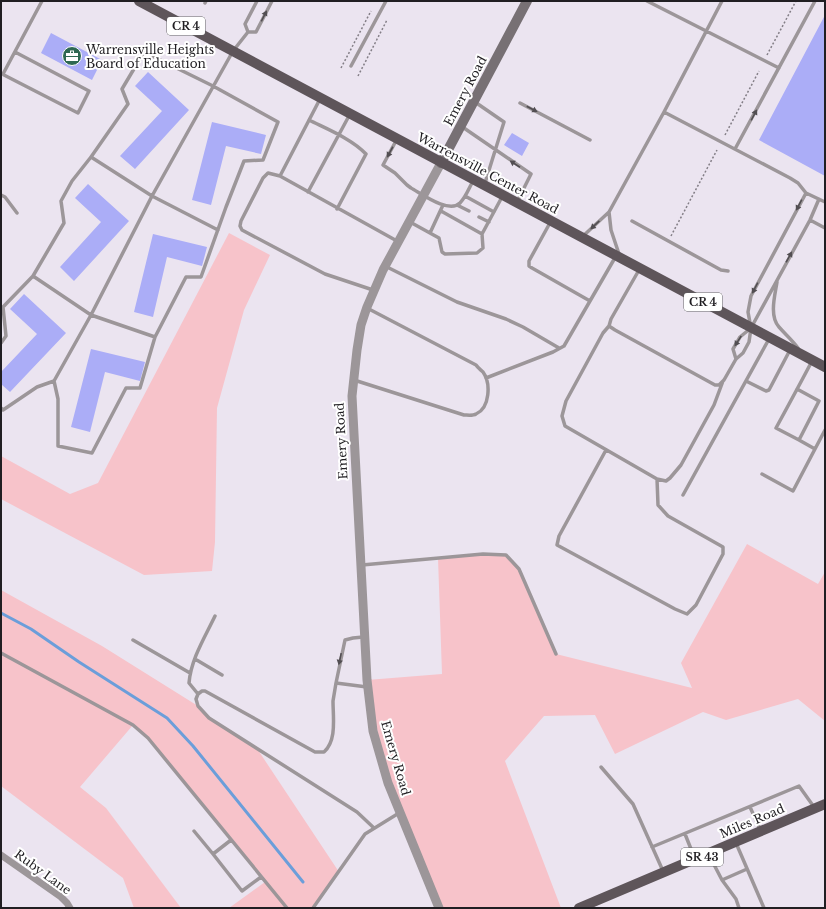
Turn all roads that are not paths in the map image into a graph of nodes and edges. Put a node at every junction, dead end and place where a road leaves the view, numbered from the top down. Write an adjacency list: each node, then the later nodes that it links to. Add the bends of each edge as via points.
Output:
1 (42, 1): 13 (lane)
2 (139, 1): 12 (main road, Warrensville Center Road / CR 4)
3 (257, 1): 10 (lane, via 245,24)
4 (272, 1): 10 (lane, one-way to 4, via 256,32)
5 (386, 1): 14 (lane)
6 (527, 1): 18 (main road, Emery Road)
7 (647, 1): 11 (lane)
8 (722, 1): 11 (lane)
9 (815, 1): 15 (lane)
10 (248, 32): 12 (lane)
11 (706, 32): 15 (lane); 20 (lane)
12 (233, 51): 16 (lane); 17 (main road, Warrensville Center Road / CR 4)
13 (15, 52): 13 (lane, via 4,75 78,113 89,91)
14 (351, 66)
15 (779, 68): 27 (lane, one-way to 15)
16 (213, 86): 29 (lane, via 144,52 122,89 128,104); 38 (lane); 59 (lane, via 278,122 262,160 244,161)
17 (320, 98): 21 (main road, Warrensville Center Road / CR 4); 22 (lane)
18 (474, 101): 23 (main road, Emery Road); 28 (lane, via 504,122)
19 (520, 103): 26 (lane, one-way to 26)
20 (664, 112): 27 (lane); 50 (lane)
21 (350, 114): 24 (lane); 25 (main road, Warrensville Center Road / CR 4)
22 (309, 120): 24 (lane); 31 (lane)
23 (461, 126): 28 (lane); 30 (main road, Emery Road)
24 (339, 135): 34 (lane); 46 (lane, via 366,154)
25 (397, 139): 30 (main road, Warrensville Center Road / CR 4); 37 (lane, one-way to 37, via 383,165)
26 (590, 140)
27 (735, 149): 35 (lane, via 790,178)
28 (496, 151): 33 (lane); 43 (lane, one-way to 28, via 531,174)
29 (91, 157): 38 (lane); 68 (lane, via 72,181 61,201 64,223)
30 (441, 163): 32 (main road, Warrensville Center Road / CR 4); 37 (street, Emery Road)
31 (280, 176): 34 (lane); 70 (lane, via 268,173 263,178 241,221 242,230 325,274)
32 (473, 180): 33 (main road, Warrensville Center Road / CR 4); 39 (lane)
33 (484, 186): 40 (main road, Warrensville Center Road / CR 4)
34 (308, 192): 46 (lane)
35 (806, 193): 41 (lane); 75 (lane, one-way to 75, via 751,296 748,312)
36 (1, 195): 51 (lane)
37 (424, 195): 44 (lane); 56 (street, Emery Road)
38 (152, 196): 59 (lane); 73 (lane)
39 (465, 196): 45 (lane); 49 (lane)
40 (503, 196): 43 (main road, Warrensville Center Road / CR 4); 49 (lane)
41 (819, 199): 42 (lane); 53 (lane)
42 (825, 202)
43 (516, 203): 54 (main road, Warrensville Center Road / CR 4)
44 (444, 205): 45 (lane); 47 (lane)
45 (457, 205): 48 (lane)
46 (337, 209): 63 (lane)
47 (441, 211): 60 (lane); 61 (lane)
48 (469, 211)
49 (494, 212): 57 (lane)
50 (609, 212): 62 (lane, one-way to 62); 64 (lane)
51 (17, 213)
52 (479, 217): 57 (lane)
53 (810, 220): 58 (lane); 69 (lane, one-way to 53)
54 (550, 221): 62 (main road, Warrensville Center Road / CR 4); 71 (lane, via 529,266)
55 (632, 221): 67 (lane, via 721,270)
56 (409, 222): 60 (lane); 63 (street, Emery Road)
57 (489, 222): 61 (lane)
58 (825, 228)
59 (218, 230): 76 (lane, via 201,277 186,277)
60 (430, 232): 61 (lane, via 439,238 442,252 448,255 477,253 483,248)
61 (482, 234)
62 (581, 237): 64 (main road, Warrensville Center Road / CR 4)
63 (398, 242): 65 (street, Emery Road)
64 (618, 257): 66 (main road, Warrensville Center Road / CR 4); 71 (lane)
65 (386, 266): 70 (street, Emery Road); 79 (lane, via 457,302 523,327)
66 (640, 269): 74 (lane); 75 (main road, Warrensville Center Road / CR 4)
67 (728, 271)
68 (33, 276): 73 (lane); 78 (lane, via 3,307 6,336)
69 (778, 278): 75 (lane); 81 (lane, via 773,312 778,326)
70 (374, 291): 72 (street, Emery Road)
71 (590, 301): 79 (lane, via 564,346)
72 (366, 307): 84 (lane, via 476,365); 85 (street, Emery Road)
73 (91, 315): 76 (lane); 87 (lane)
74 (609, 326): 86 (lane, via 715,385); 94 (lane, via 566,401 562,416 565,426)
75 (751, 328): 77 (main road, Warrensville Center Road / CR 4); 82 (lane, via 749,342 743,354); 82 (lane, one-way to 82, via 740,337 733,349)
76 (155, 337): 87 (lane, via 140,388 126,388 92,454 58,446 58,399)
77 (770, 338): 80 (main road, Warrensville Center Road / CR 4); 88 (lane)
78 (1, 343)
79 (559, 348): 84 (lane)
80 (791, 349): 81 (main road, Warrensville Center Road / CR 4); 88 (lane, via 769,390 766,391)
81 (808, 358): 83 (main road, Warrensville Center Road / CR 4); 89 (lane)
82 (736, 359): 86 (lane)
83 (825, 367)
84 (486, 378): 85 (lane, via 488,401 485,407 476,414 464,415)
85 (353, 380): 98 (street, Emery Road, via 352,406)
86 (724, 380): 96 (lane, via 714,405 681,465 666,481)
87 (54, 381): 90 (lane, via 37,387 3,410)
88 (746, 381): 97 (lane)
89 (797, 389): 92 (lane, via 819,401); 92 (lane, via 776,428)
90 (1, 408)
91 (825, 430): 93 (lane)
92 (799, 440): 93 (lane)
93 (815, 449): 95 (lane, via 793,490)
94 (606, 450): 96 (lane); 96 (lane, via 559,536 557,545 687,614 696,605 723,554 723,547 668,516 658,505)
95 (762, 474)
96 (657, 479)
97 (683, 495)
98 (361, 565): 100 (street, Emery Road); 103 (lane, via 483,554 506,555 519,569)
99 (215, 616): 104 (lane)
100 (364, 637): 107 (lane, one-way to 107, via 345,640); 108 (street, Emery Road)
101 (133, 640): 105 (lane)
102 (1, 653): 119 (lane, via 133,724 148,738)
103 (556, 654)
104 (195, 659): 105 (lane); 106 (lane)
105 (190, 673): 109 (lane, via 189,683)
106 (222, 674)
107 (336, 683): 108 (lane); 109 (lane, via 330,747 324,752 316,752 205,691)
108 (367, 687): 114 (street, Emery Road, via 373,731)
109 (198, 694): 115 (lane, via 198,706 209,718 357,812)
110 (601, 767): 121 (lane, via 633,804)
111 (825, 804): 113 (main road, Miles Road / SR 43)
112 (750, 806): 113 (lane, via 799,786); 117 (lane); 118 (lane)
113 (815, 808): 117 (main road, Miles Road / SR 43)
114 (399, 813): 115 (lane); 134 (street, Emery Road)
115 (374, 828): 133 (lane, via 366,834)
116 (194, 831): 122 (lane)
117 (761, 832): 120 (main road, Miles Road / SR 43)
118 (685, 834): 121 (lane); 125 (lane)
119 (231, 840): 122 (lane); 128 (lane)
120 (736, 842): 123 (main road, Miles Road / SR 43); 126 (lane)
121 (652, 847): 127 (lane)
122 (213, 854): 128 (lane, via 242,891)
123 (708, 854): 125 (main road, Miles Road / SR 43); 129 (lane)
124 (1, 855): 131 (street, Ruby Lane, via 61,897)
125 (695, 859): 127 (main road, Miles Road / SR 43)
126 (747, 869): 129 (lane); 136 (lane)
127 (664, 872): 130 (main road, Miles Road / SR 43)
128 (261, 877): 132 (lane)
129 (722, 880): 135 (lane, via 736,899)
130 (582, 907)
131 (70, 908)
132 (287, 908)
133 (313, 908)
134 (439, 908)
135 (739, 908)
136 (764, 908)

